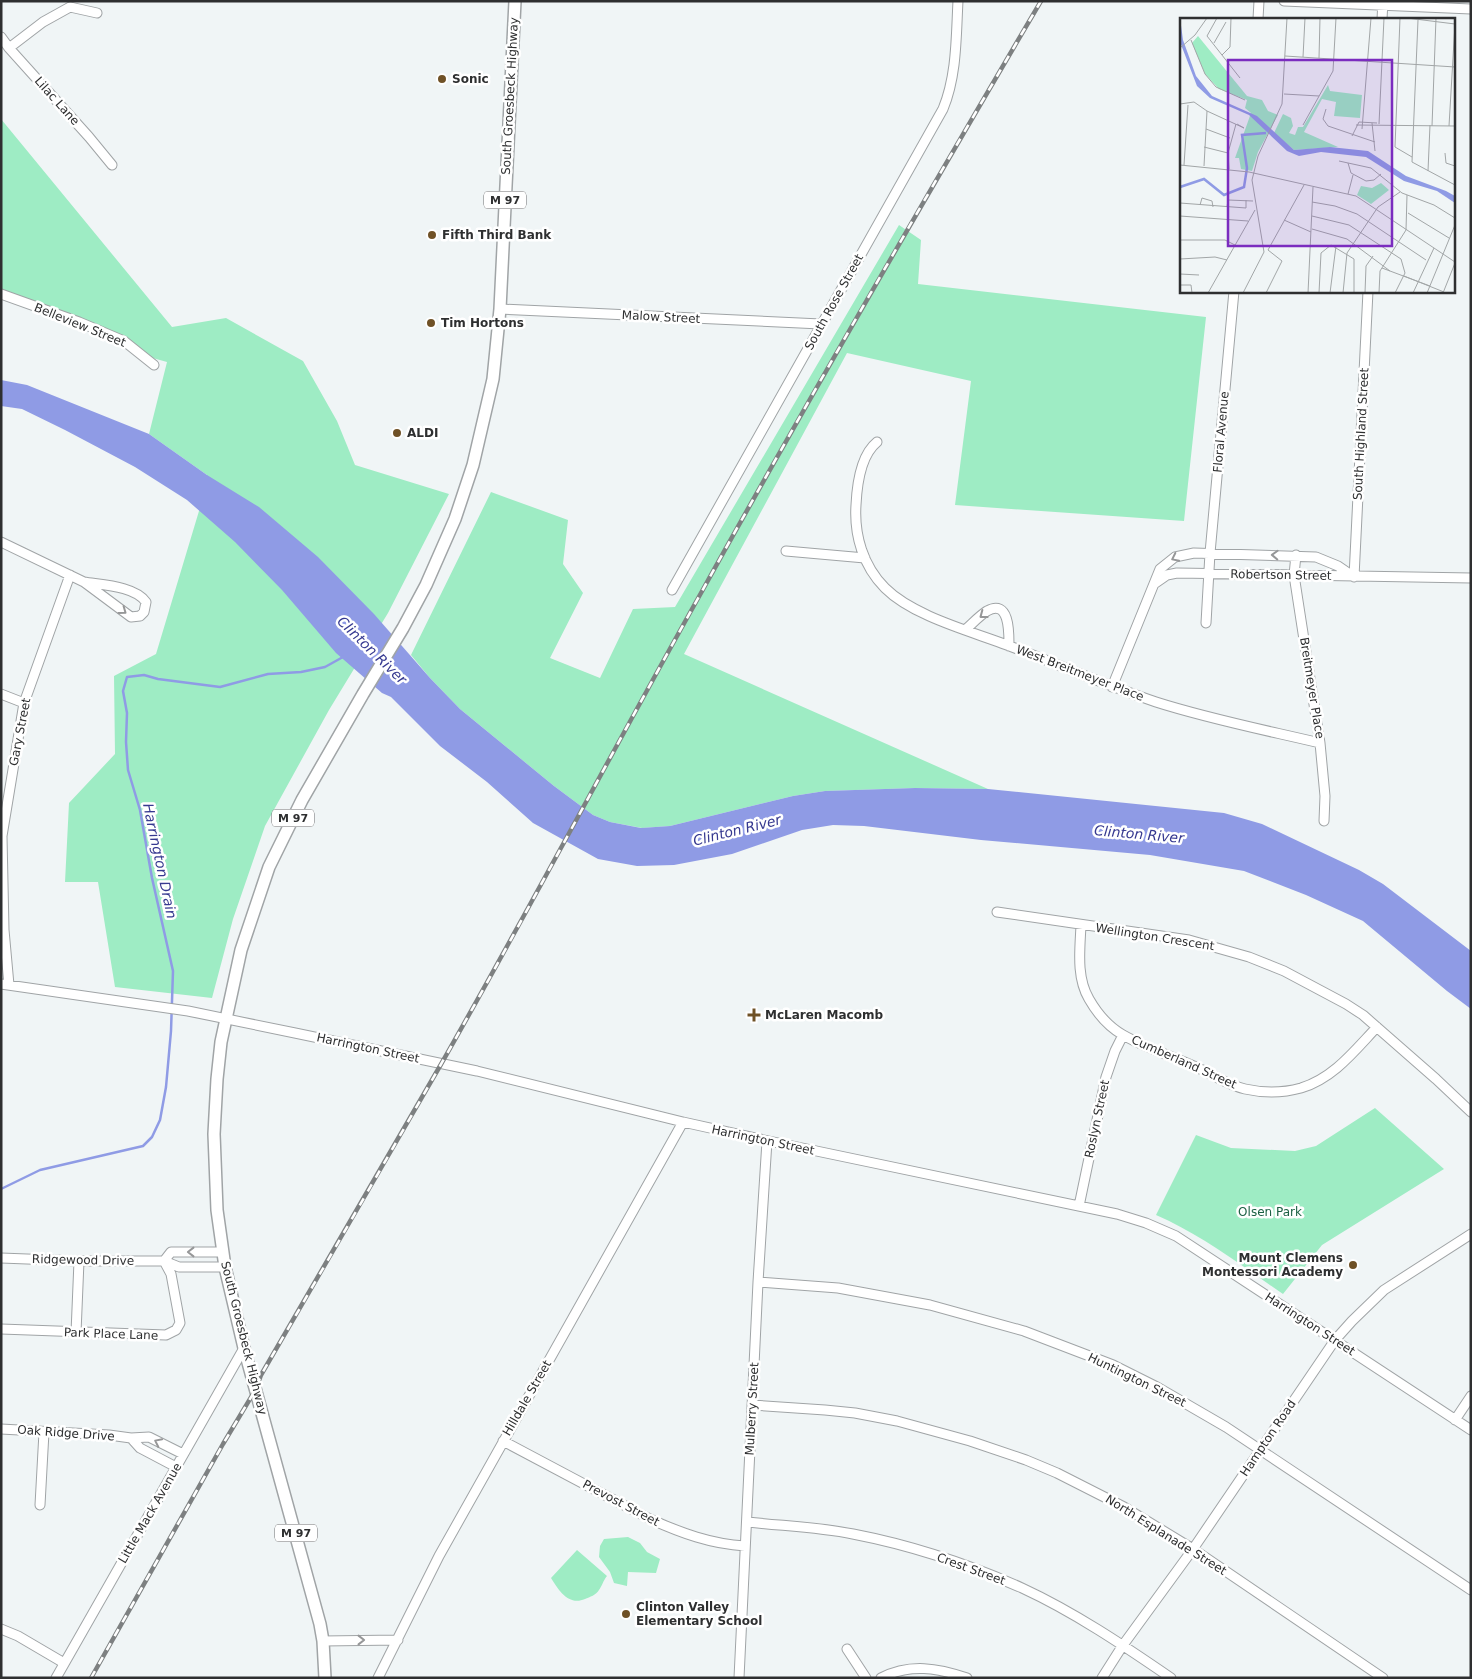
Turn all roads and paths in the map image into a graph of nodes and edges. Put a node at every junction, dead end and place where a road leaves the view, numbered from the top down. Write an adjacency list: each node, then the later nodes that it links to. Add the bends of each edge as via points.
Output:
1 (514, 1): 16 (main road, South Groesbeck Highway / M 97)
2 (958, 1): 17 (street, South Rose Street, via 952,76 943,109)
3 (1259, 1): 8 (street)
4 (1284, 1): 5 (street)
5 (1383, 3): 6 (street); 9 (street)
6 (1471, 9)
7 (97, 13): 11 (street, via 70,7)
8 (1258, 18)
9 (1382, 18)
10 (1, 37): 11 (street, Lilac Lane)
11 (8, 48): 12 (street, Lilac Lane)
12 (112, 165)
13 (1234, 292): 22 (street, Floral Avenue)
14 (1368, 292): 28 (street, South Highland Street)
15 (1, 294): 18 (street, Belleview Street, via 124,341)
16 (500, 309): 17 (street, Malow Street); 45 (main road, South Groesbeck Highway / M 97, via 490,394 469,478 444,548 403,628 302,800 269,867 241,950)
17 (822, 324): 32 (street, South Rose Street)
18 (154, 365)
19 (877, 442): 24 (street, West Breitmeyer Place, via 866,459 856,501 856,530)
20 (1, 542): 26 (street)
21 (786, 551): 24 (street)
22 (1210, 553): 23 (street, Robertson Street, one-way to 22); 25 (street, Floral Avenue); 31 (street, Robertson Street, one-way to 31, via 1182,554 1171,559 1160,569)
23 (1296, 556): 27 (street, Breitmeyer Place); 28 (street, Robertson Street, via 1328,561)
24 (865, 558): 34 (street, West Breitmeyer Place, via 880,582 897,597 932,617)
25 (1209, 573): 27 (street, Robertson Street); 31 (street, Robertson Street, via 1172,573); 33 (street, Floral Avenue)
26 (70, 575): 30 (street); 38 (street, Gary Street)
27 (1294, 575): 28 (street, Robertson Street); 39 (street, Breitmeyer Place)
28 (1354, 577): 29 (street, Robertson Street)
29 (1471, 578)
30 (84, 582): 30 (street, one-way to 30, via 127,615 136,618 144,612 146,602 136,593)
31 (1154, 584): 36 (street, Robertson Street)
32 (672, 590)
33 (1206, 623)
34 (966, 630): 35 (street, West Breitmeyer Place); 35 (street, one-way to 34, via 1007,617 998,609 988,610)
35 (1009, 646): 36 (street, West Breitmeyer Place)
36 (1112, 687): 39 (street, West Breitmeyer Place, via 1200,714)
37 (1, 694): 38 (street)
38 (24, 703): 41 (street, Gary Street)
39 (1320, 743): 40 (street, Breitmeyer Place)
40 (1324, 821)
41 (2, 836): 44 (street, Gary Street)
42 (997, 912): 43 (street, Wellington Crescent)
43 (1081, 925): 46 (street, Wellington Crescent, via 1189,940 1248,956 1346,1004); 47 (street, Cumberland Street, via 1080,973 1087,998 1101,1017)
44 (5, 985): 45 (street, Harrington Street)
45 (226, 1019): 49 (street, Harrington Street, via 478,1071); 53 (main road, South Groesbeck Highway / M 97, via 217,1079 214,1134 217,1210)
46 (1377, 1026): 47 (street, Cumberland Street, via 1326,1076 1301,1088 1276,1092 1237,1086); 48 (street, Wellington Crescent)
47 (1123, 1035): 51 (street, Roslyn Street, via 1106,1077)
48 (1471, 1112)
49 (683, 1122): 50 (street, Harrington Street); 70 (street, Hilldale Street)
50 (767, 1141): 51 (street, Harrington Street); 58 (street, Mulberry Street)
51 (1079, 1206): 61 (street, Harrington Street, via 1146,1223 1176,1236)
52 (1471, 1234): 61 (street, Hampton Road, via 1384,1290)
53 (223, 1252): 56 (street, Ridgewood Drive, one-way to 56, via 171,1252); 57 (main road, South Groesbeck Highway / M 97)
54 (1, 1258): 55 (street, Ridgewood Drive)
55 (79, 1261): 56 (street, Ridgewood Drive); 60 (street)
56 (164, 1261): 57 (street, Ridgewood Drive, via 179,1267); 60 (street, Park Place Lane, via 171,1274 180,1323 173,1333 166,1336)
57 (225, 1267): 62 (main road, South Groesbeck Highway / M 97)
58 (758, 1282): 64 (street, Mulberry Street); 71 (street, Huntington Street, via 838,1288 892,1297 1024,1330 1113,1365 1157,1387)
59 (1, 1329): 60 (street, Park Place Lane)
60 (76, 1333)
61 (1335, 1340): 65 (street, Harrington Street); 71 (street, Hampton Road)
62 (244, 1348): 72 (street, Little Mack Avenue); 81 (main road, South Groesbeck Highway / M 97)
63 (1471, 1396): 65 (street)
64 (752, 1405): 75 (street, Mulberry Street); 77 (street, North Esplanade Street, via 878,1416 1026,1460 1124,1507)
65 (1455, 1420): 67 (street, Harrington Street)
66 (1, 1429): 68 (street, Oak Ridge Drive)
67 (1471, 1430)
68 (44, 1432): 69 (street, Oak Ridge Drive); 74 (street)
69 (132, 1438): 72 (street, Oak Ridge Drive, one-way to 69, via 148,1437); 73 (street, Oak Ridge Drive, via 140,1448)
70 (503, 1440): 76 (street, Prevost Street, via 675,1531); 80 (street, Hilldale Street, via 439,1556)
71 (1260, 1450): 77 (street, Hampton Road); 78 (street, Huntington Street)
72 (183, 1454): 73 (street, Little Mack Avenue)
73 (176, 1467): 84 (street, Little Mack Avenue)
74 (40, 1504)
75 (748, 1522): 76 (street, Mulberry Street); 82 (street, Crest Street, via 853,1534 944,1558 1023,1588)
76 (745, 1546): 88 (street, Mulberry Street)
77 (1193, 1549): 82 (street, Hampton Road); 94 (street, North Esplanade Street)
78 (1471, 1590)
79 (1, 1629): 84 (street)
80 (398, 1640): 81 (street, one-way to 80); 87 (street, Hilldale Street)
81 (323, 1641): 86 (main road, South Groesbeck Highway / M 97)
82 (1123, 1645): 92 (street, Hampton Road); 93 (street, Crest Street)
83 (847, 1649): 89 (street)
84 (64, 1663): 85 (street, Little Mack Avenue)
85 (56, 1678)
86 (325, 1678)
87 (378, 1678)
88 (739, 1678)
89 (866, 1678)
90 (881, 1678): 91 (street, via 904,1669 925,1668)
91 (967, 1678)
92 (1102, 1678)
93 (1171, 1678)
94 (1384, 1678)

